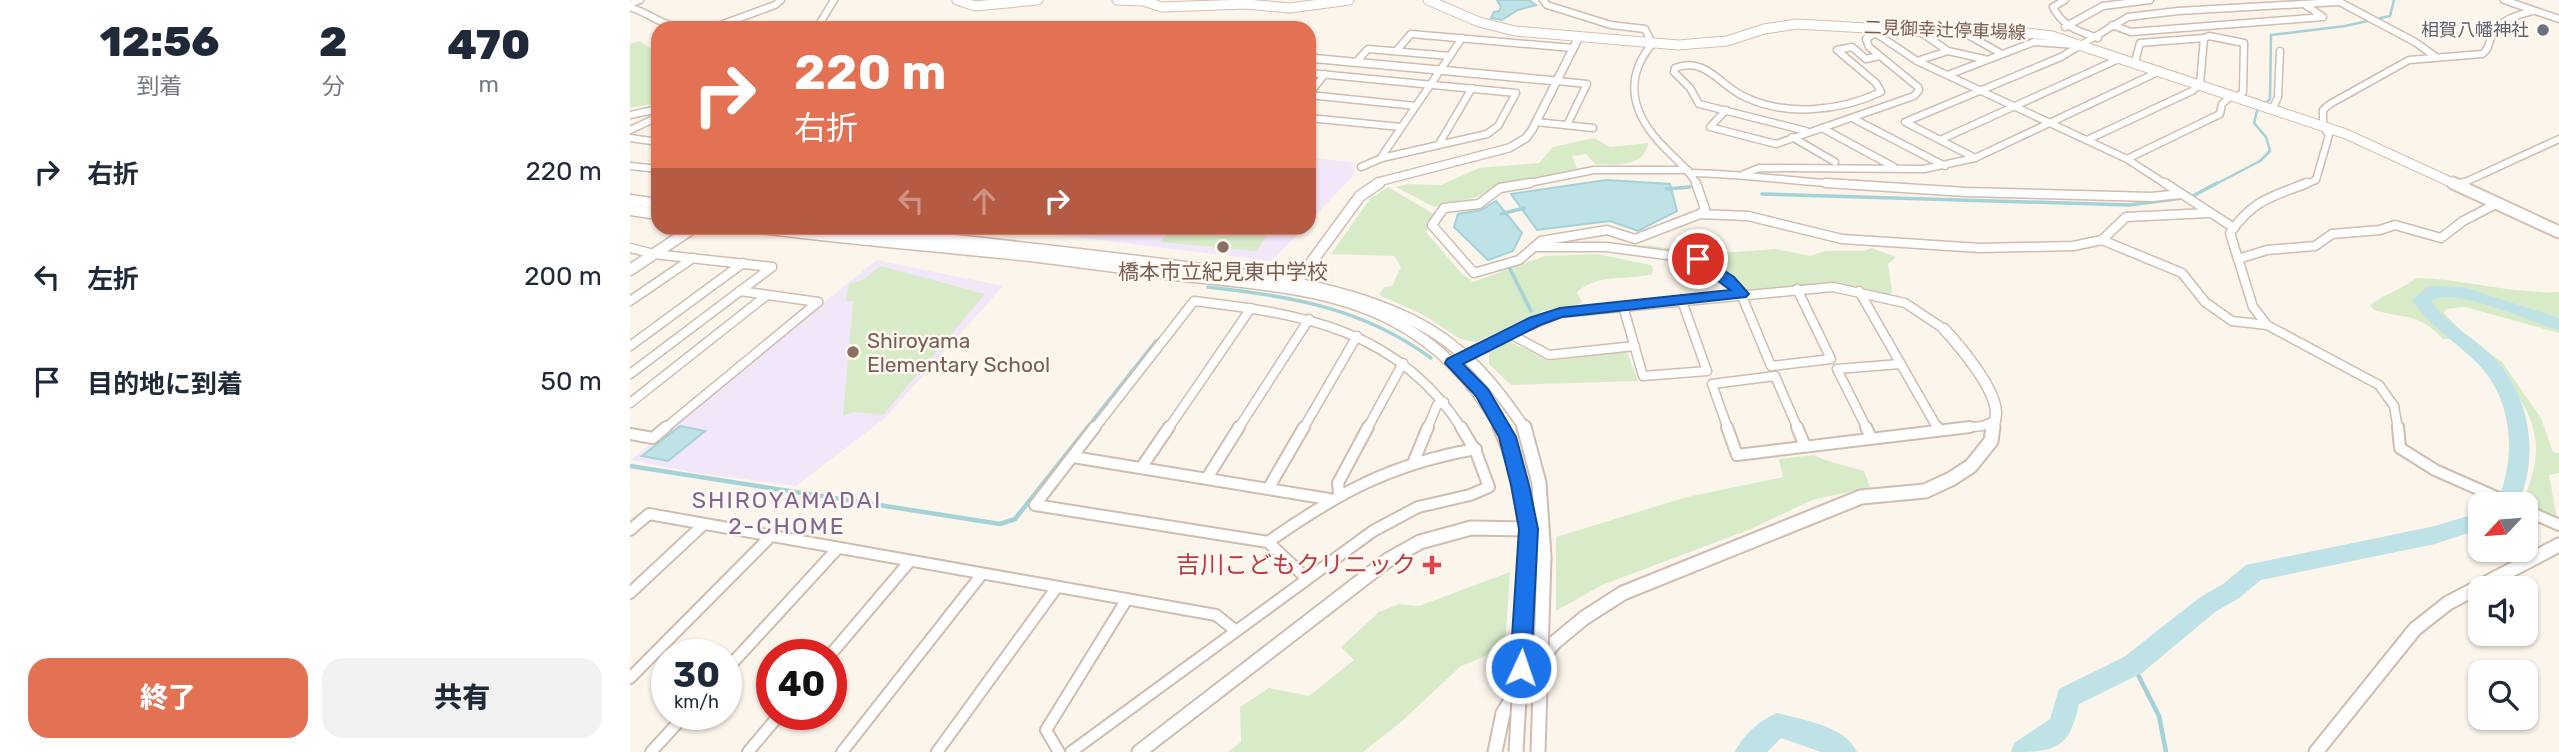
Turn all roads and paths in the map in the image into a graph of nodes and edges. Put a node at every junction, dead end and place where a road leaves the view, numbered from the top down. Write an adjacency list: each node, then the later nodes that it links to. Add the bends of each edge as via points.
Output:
1 (640, 0): 19 (street)
2 (781, 0): 23 (street)
3 (834, 0): 24 (street)
4 (957, 0): 5 (main road, via 975,6)
5 (1038, 0)
6 (1117, 0): 15 (main road, via 1161,7)
7 (1349, 0): 15 (main road, via 1290,8)
8 (1429, 0): 30 (main road, 二見御幸辻停車場線, via 1494,27)
9 (1543, 0): 34 (street, via 1606,23 1645,29)
10 (2066, 0): 26 (street, via 2053,6)
11 (2150, 0): 26 (street, via 2103,6)
12 (2257, 0): 18 (street)
13 (2504, 0): 16 (street)
14 (2337, 1): 17 (street); 44 (street)
15 (1248, 2)
16 (2516, 2): 20 (street)
17 (2304, 4): 18 (street); 25 (street, via 2323,17 2131,32)
18 (2265, 6): 25 (street, via 2142,15)
19 (631, 7): 22 (street)
20 (2533, 11): 21 (street); 44 (street, via 2506,17 2482,54)
21 (2559, 19)
22 (658, 21)
23 (731, 21)
24 (821, 21)
25 (2112, 25): 32 (street)
26 (2065, 27): 32 (street)
27 (1959, 30): 29 (main road, 二見御幸辻停車場線); 35 (main road, 二見御幸辻停車場線, via 2018,30); 40 (street)
28 (1871, 31): 29 (main road, 二見御幸辻停車場線); 34 (main road, 二見御幸辻停車場線, via 1797,24 1709,44); 42 (street, via 1867,44); 47 (street)
29 (1919, 31): 38 (street)
30 (1579, 37): 34 (main road, 二見御幸辻停車場線); 36 (street)
31 (1462, 38): 36 (street); 37 (street, via 1410,34); 41 (street)
32 (2098, 38): 35 (street)
33 (2204, 38): 49 (street, via 2140,43); 57 (street); 62 (street, via 2244,43 2243,92)
34 (1652, 44): 97 (street, via 1638,56 1632,72 1634,97 1651,132)
35 (2085, 46): 40 (street, via 2034,41); 43 (main road, 二見御幸辻停車場線); 60 (street)
36 (1573, 48): 55 (street)
37 (1396, 51): 41 (street); 48 (street, via 1368,49)
38 (1948, 51): 46 (street); 47 (street)
39 (2280, 51): 65 (street, via 2278,97)
40 (2002, 54): 46 (street)
41 (1450, 56): 50 (street)
42 (1878, 56): 66 (street, via 1866,59 1852,47 1837,50 1877,83 1881,92 1814,110 1748,99 1699,65 1675,68 1699,104); 71 (street, via 1919,90)
43 (2121, 58): 49 (main road, 二見御幸辻停車場線); 64 (street)
44 (2437, 58): 75 (street, via 2400,64 2340,98 2323,110)
45 (1316, 59): 48 (street)
46 (1986, 59): 54 (street)
47 (1917, 61): 54 (street)
48 (1356, 62): 50 (street)
49 (2135, 62): 51 (main road, 二見御幸辻停車場線)
50 (1440, 71): 55 (street); 56 (street)
51 (2160, 71): 57 (main road, 二見御幸辻停車場線); 73 (street)
52 (1316, 73): 53 (street)
53 (1325, 74): 56 (street); 58 (street)
54 (1948, 75): 60 (street)
55 (1557, 80): 72 (street); 74 (street, via 1587,84)
56 (1430, 84): 59 (street); 63 (street)
57 (2200, 84): 62 (main road, 二見御幸辻停車場線); 85 (street)
58 (1316, 86)
59 (1472, 89): 87 (street); 87 (street, via 1516,93 1498,126 1487,134)
60 (1980, 90): 64 (street); 84 (street, via 1905,122)
61 (1316, 96): 63 (street)
62 (2235, 96): 65 (main road, 二見御幸辻停車場線); 90 (street, via 2222,104 2220,114)
63 (1416, 106): 76 (street)
64 (2014, 106): 73 (street); 84 (street)
65 (2272, 108): 75 (main road, 二見御幸辻停車場線)
66 (1726, 110): 80 (street); 81 (street, via 1710,127 1776,144)
67 (651, 113): 68 (street)
68 (630, 114)
69 (651, 116): 79 (street)
70 (1316, 119): 76 (street)
71 (1854, 119): 78 (street); 94 (street)
72 (1536, 122): 74 (street); 121 (street, via 1526,138 1509,148 1395,176 1360,196)
73 (2050, 122): 85 (street); 89 (street)
74 (1567, 125): 77 (street)
75 (2323, 126): 99 (main road, 二見御幸辻停車場線); 108 (street, via 2329,135 2316,180 2264,200 2245,212)
76 (1401, 127): 88 (street)
77 (1593, 128)
78 (1822, 128): 80 (street); 96 (street)
79 (630, 130)
80 (1806, 131): 81 (street)
81 (1792, 137): 91 (street)
82 (630, 138): 86 (street)
83 (2559, 139): 99 (street)
84 (1940, 140): 89 (street)
85 (2087, 140): 90 (street)
86 (651, 141)
87 (1440, 144): 93 (street)
88 (1382, 156)
89 (1975, 158): 94 (street)
90 (2127, 159): 100 (street)
91 (1835, 162)
92 (630, 166): 95 (street)
93 (1362, 166)
94 (1945, 166): 96 (street)
95 (651, 168)
96 (1897, 169): 98 (street, via 1759,168)
97 (1689, 172): 98 (street); 107 (street, via 1703,200 1705,209); 114 (street, via 1594,170 1518,183 1500,188 1479,204 1444,208 1432,225 1474,273 1520,260)
98 (1742, 174): 100 (street, via 1954,192)
99 (2459, 185): 103 (main road, 二見御幸辻停車場線)
100 (2182, 195): 105 (street)
101 (630, 200): 102 (street)
102 (651, 203)
103 (2498, 203): 109 (main road, 二見御幸辻停車場線); 118 (street, via 2441,238 2395,225 2332,234 2315,246 2267,250)
104 (630, 210): 106 (street)
105 (2205, 211): 108 (street); 113 (street, via 2126,217)
106 (651, 213)
107 (1700, 214): 113 (street, via 1748,216 1867,242 2058,248); 114 (street, via 1635,239 1607,230 1541,240)
108 (2234, 228): 118 (street, via 2230,233)
109 (2559, 232)
110 (683, 235): 116 (street)
111 (817, 235): 121 (street)
112 (909, 235): 121 (street, via 1030,247)
113 (2102, 240): 132 (street, via 2182,273 2206,302 2232,321)
114 (1536, 247): 125 (street, via 1606,247 1698,259)
115 (630, 248): 116 (street)
116 (654, 254): 117 (street); 120 (street)
117 (692, 258): 119 (street); 127 (street)
118 (2238, 259): 132 (street, via 2253,307)
119 (743, 263): 123 (street, via 772,267); 136 (street)
120 (630, 270)
121 (1294, 286): 138 (street, via 1355,296 1414,321); 140 (street, via 1377,314 1414,332)
122 (1797, 289): 124 (street); 125 (street); 125 (street, via 1831,359 1771,366)
123 (740, 291): 126 (street); 142 (street)
124 (1858, 291): 133 (street, via 1905,303); 141 (street)
125 (1741, 294): 128 (street)
126 (767, 295): 143 (street); 147 (street, via 818,302 653,438)
127 (630, 301)
128 (1682, 301): 129 (street); 137 (street, via 1707,371 1643,376)
129 (1623, 306): 134 (street, via 1560,313); 137 (street)
130 (1251, 308): 131 (street); 151 (street, via 1194,301); 153 (street)
131 (1308, 319): 135 (street); 154 (street)
132 (2267, 325): 156 (street, via 2379,385 2396,407 2400,448)
133 (1944, 329): 145 (street, via 1991,394)
134 (1510, 334): 137 (street, via 1549,355); 138 (street)
135 (1357, 335): 139 (street); 155 (street)
136 (630, 346)
137 (1635, 346)
138 (1466, 356): 140 (street); 163 (street, via 1495,385 1526,431 1539,483)
139 (1403, 363): 144 (street); 157 (street, via 1338,483)
140 (1452, 363): 162 (street, via 1482,393 1507,437)
141 (1900, 363): 146 (street); 148 (street, via 1837,369)
142 (630, 374)
143 (630, 402)
144 (1444, 402): 150 (street); 152 (street, via 1437,405)
145 (1996, 421): 146 (street); 188 (street, via 1991,441 1971,466 1951,479 1925,491 1861,497 1623,593 1584,618 1531,669 1503,713)
146 (1938, 430): 148 (street)
147 (630, 433)
148 (1871, 438): 149 (street)
149 (1805, 446): 149 (street, via 1775,376 1712,384 1737,454)
150 (1476, 449): 152 (street); 171 (street, via 1489,487 1478,494 1410,510)
151 (1073, 457): 153 (street); 166 (street, via 1035,505)
152 (1414, 461): 157 (street)
153 (1141, 468): 154 (street)
154 (1207, 478): 155 (street)
155 (1268, 489): 158 (street)
156 (2485, 492)
157 (1339, 493): 158 (street)
158 (1329, 499): 166 (street)
159 (2538, 516): 161 (street)
160 (704, 524): 164 (street, via 649,514); 165 (street); 173 (street)
161 (2558, 524)
162 (1528, 529): 163 (street); 187 (street, via 1471,528 1420,542 1388,561); 189 (street, bridge)
163 (1543, 529): 190 (street, bridge)
164 (630, 530)
165 (771, 536): 168 (street); 178 (street)
166 (1269, 542): 171 (street)
167 (2559, 545): 191 (street, via 2448,603 2415,629)
168 (838, 548): 169 (street); 177 (street)
169 (910, 561): 170 (street); 176 (street)
170 (982, 573): 172 (street); 183 (street)
171 (1305, 578): 175 (street)
172 (1057, 587): 174 (street); 184 (street)
173 (630, 592)
174 (1127, 599): 175 (street, via 1216,615); 185 (street, via 1046,730)
175 (1235, 631): 186 (street)
176 (844, 639)
177 (742, 653)
178 (630, 678)
179 (671, 730): 181 (street)
180 (767, 730): 182 (street)
181 (651, 752)
182 (748, 752)
183 (842, 752)
184 (937, 752)
185 (1059, 752)
186 (1071, 752)
187 (1139, 752)
188 (1495, 752)
189 (1516, 752)
190 (1538, 752)
191 (2316, 752)

